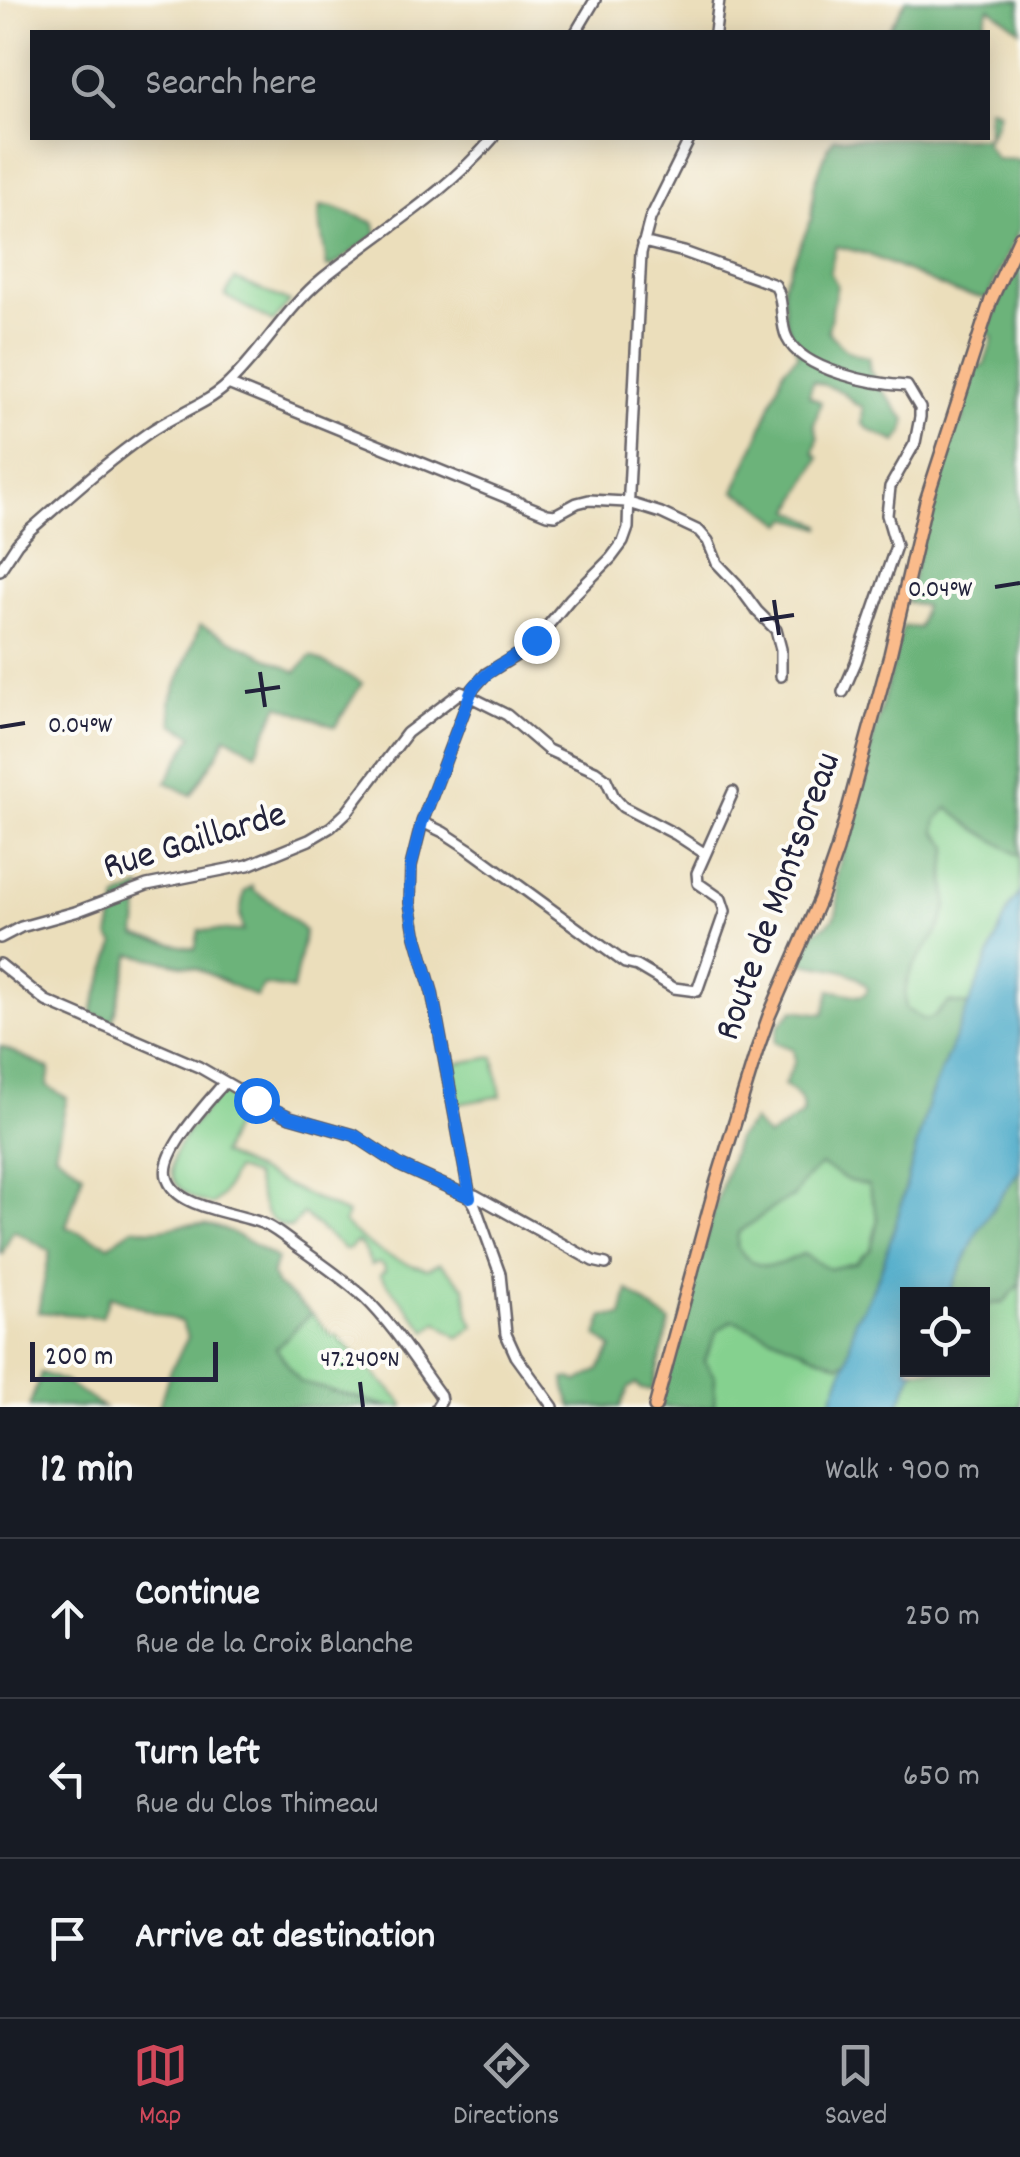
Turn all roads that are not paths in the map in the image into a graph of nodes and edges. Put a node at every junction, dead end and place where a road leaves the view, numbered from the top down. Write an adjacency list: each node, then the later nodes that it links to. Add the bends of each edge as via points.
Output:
1 (594, 0): 3 (street)
2 (719, 0): 4 (street)
3 (577, 30)
4 (715, 30)
5 (491, 140): 9 (street, via 311,288)
6 (689, 140): 8 (street, Rue Gaillarde)
7 (1020, 236): 25 (main road, Route de Montsoreau, via 987,312 926,501 837,850 757,1050)
8 (643, 242): 10 (street, Rue Gaillarde); 13 (street, via 775,285 786,335 800,354 839,372 907,386 914,397 917,438 890,487 887,515 896,546)
9 (228, 384): 10 (street, via 548,514 588,500); 11 (street, via 126,449 30,530)
10 (629, 502): 12 (street, via 704,536 717,564 776,630); 14 (street, Rue Gaillarde, via 626,535 610,558 529,647)
11 (0, 570)
12 (781, 676)
13 (843, 692)
14 (465, 694): 16 (street); 17 (street, via 513,719 548,750 600,774 623,807); 18 (street, Rue Gaillarde, via 407,733 347,812 309,840 248,866 147,885)
15 (733, 792): 17 (street)
16 (422, 822): 17 (street, via 469,848 625,963 674,988 697,991 726,911 722,899 698,883); 21 (street, via 410,903)
17 (704, 853)
18 (0, 938)
19 (0, 964): 20 (street, via 46,1001)
20 (225, 1082): 21 (street, via 290,1117 354,1135 401,1166); 23 (street, via 169,1158 168,1184 196,1204 268,1226 322,1263 366,1300 440,1395)
21 (470, 1197): 22 (street); 24 (street, via 497,1263 506,1334)
22 (606, 1264)
23 (437, 1407)
24 (553, 1407)
25 (655, 1407)

